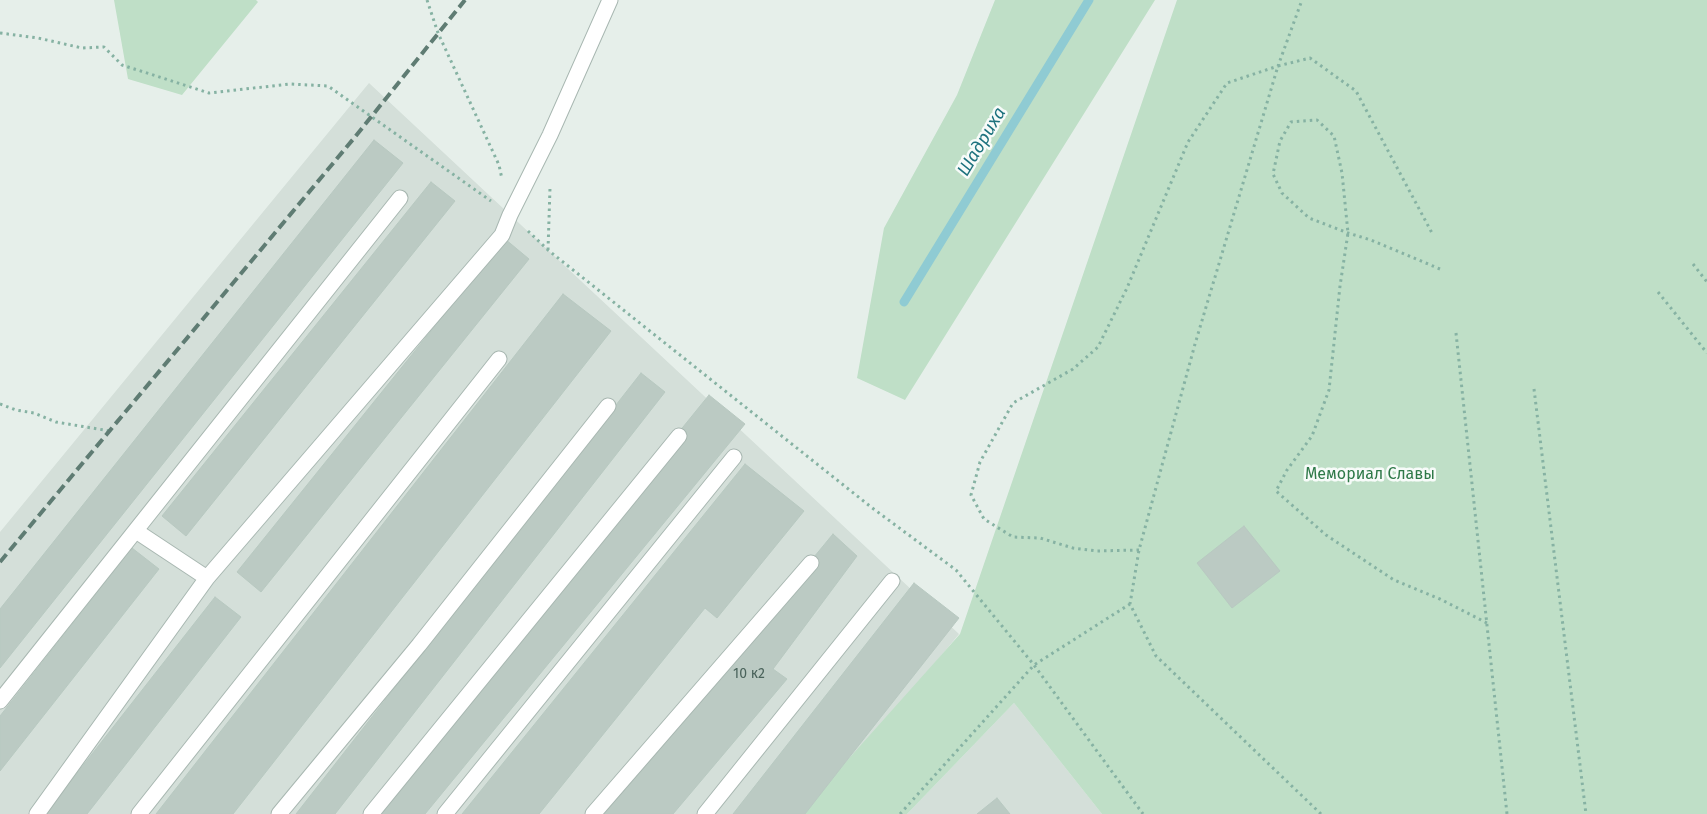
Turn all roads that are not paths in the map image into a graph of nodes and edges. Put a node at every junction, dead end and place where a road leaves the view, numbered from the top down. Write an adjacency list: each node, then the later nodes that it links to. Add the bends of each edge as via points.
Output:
1 (610, 0): 9 (lane, via 502,235)
2 (400, 198): 7 (lane)
3 (499, 359): 13 (lane)
4 (608, 406): 14 (lane, via 420,645)
5 (679, 436): 15 (lane)
6 (734, 457): 16 (lane)
7 (136, 531): 9 (lane); 11 (lane)
8 (810, 563): 17 (lane)
9 (207, 578): 12 (lane)
10 (892, 581): 18 (lane)
11 (0, 701)
12 (37, 814)
13 (139, 814)
14 (279, 814)
15 (371, 814)
16 (445, 814)
17 (593, 814)
18 (705, 814)

